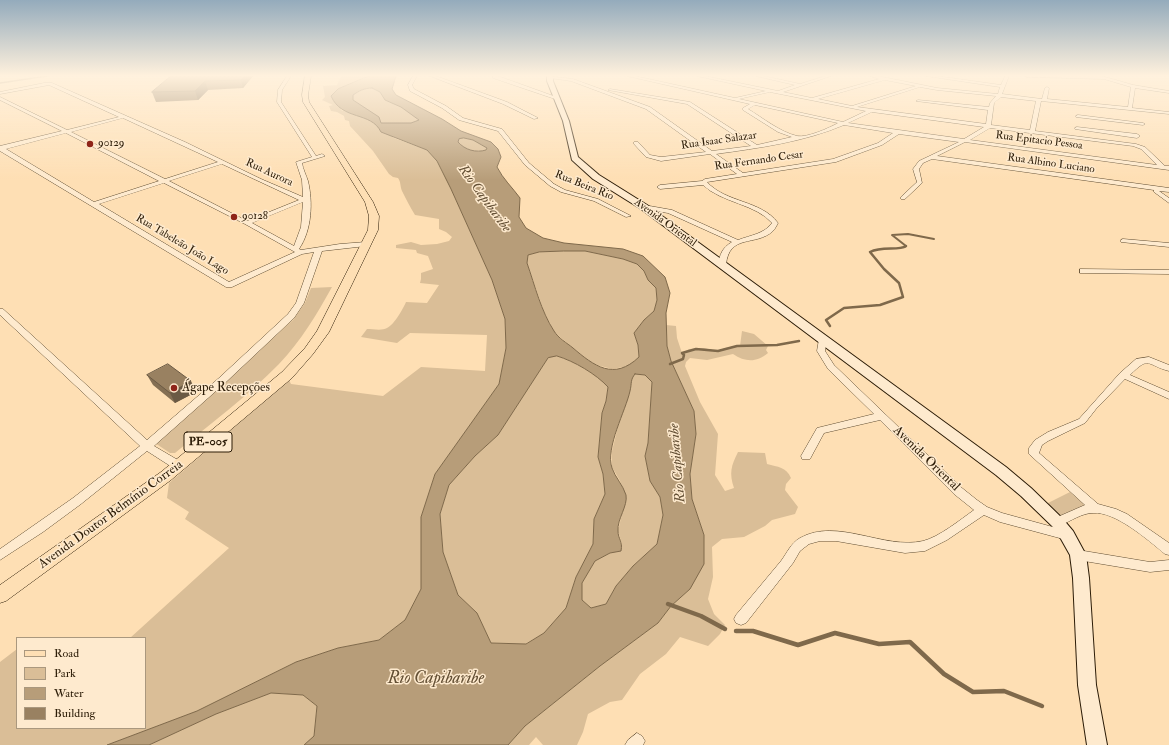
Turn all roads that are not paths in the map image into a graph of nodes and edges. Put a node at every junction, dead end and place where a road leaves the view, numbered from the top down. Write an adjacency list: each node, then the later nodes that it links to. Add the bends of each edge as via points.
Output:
1 (25, 111): 25 (street)
2 (109, 111): 19 (street, Rua Aurora)
3 (285, 111): 38 (street)
4 (312, 111): 57 (main road, Avenida Doutor Belmínio Correia / PE-005, via 358,183 372,210 374,225)
5 (449, 111): 53 (street, Rua Beira Rio, via 461,119 500,130 527,164 547,182 603,203)
6 (522, 111): 20 (street)
7 (563, 111): 52 (street, Avenida Oriental, via 575,158 596,177)
8 (652, 111): 35 (street)
9 (700, 111): 33 (street)
10 (747, 111): 30 (street, via 780,131)
11 (784, 111): 21 (street, Rua Epitacio Pessoa)
12 (871, 111): 21 (street, Rua Isaac Salazar); 23 (street)
13 (990, 111): 23 (street)
14 (1038, 111): 27 (street)
15 (1078, 111): 18 (street)
16 (1152, 111): 17 (street)
17 (1169, 113)
18 (1078, 116): 22 (street); 24 (street)
19 (123, 117): 25 (street); 39 (street, Rua Aurora)
20 (536, 118)
21 (844, 124): 26 (street, Rua Epitacio Pessoa); 30 (street, Rua Isaac Salazar)
22 (1143, 124)
23 (988, 127): 27 (street); 31 (street)
24 (1077, 128): 28 (street); 29 (street)
25 (66, 132): 34 (street); 42 (street)
26 (898, 132): 31 (street, Rua Epitacio Pessoa); 41 (street, Rua Fernando Cesar, via 880,144 834,161)
27 (1032, 132): 29 (street)
28 (1137, 136)
29 (1076, 137): 40 (street, via 1138,146)
30 (797, 138): 33 (street, Rua Isaac Salazar)
31 (964, 141): 37 (street); 40 (street, Rua Epitacio Pessoa)
32 (636, 143): 35 (street, Rua Isaac Salazar, via 648,156 656,159)
33 (756, 147): 35 (street, Rua Isaac Salazar)
34 (0, 149): 51 (street, Rua Tabeleão João Lago)
35 (712, 152): 41 (street)
36 (322, 156): 38 (street)
37 (930, 157): 46 (street, Rua Albino Luciano); 48 (street, via 917,166 920,182)
38 (316, 158): 49 (street, via 299,162 305,181)
39 (223, 162): 42 (street); 49 (street, Rua Aurora)
40 (1166, 168)
41 (741, 174): 43 (street, Rua Fernando Cesar, via 711,178)
42 (165, 182): 51 (street); 54 (street)
43 (704, 183): 45 (street); 56 (street, Rua Fernando Cesar, via 774,220 772,228)
44 (1169, 184): 46 (street)
45 (660, 186)
46 (1157, 188): 47 (street, Rua Albino Luciano); 50 (street, via 1156,191)
47 (1169, 190)
48 (903, 198)
49 (306, 200): 54 (street); 60 (street, via 308,209)
50 (1169, 201)
51 (94, 204): 60 (street, Rua Tabeleão João Lago, via 229,285)
52 (644, 207): 56 (street, via 670,211); 61 (street, Avenida Oriental)
53 (628, 216)
54 (246, 223): 60 (street)
55 (1123, 241): 58 (street)
56 (738, 242): 61 (street, Rua Fernando Cesar, via 725,250)
57 (366, 244): 59 (street, Rua Tabeleão João Lago); 72 (main road, Avenida Doutor Belmínio Correia / PE-005, via 322,332 309,351 287,375)
58 (1169, 244)
59 (319, 249): 60 (street, Rua Tabeleão João Lago); 70 (street, via 300,303 291,316)
60 (298, 251)
61 (722, 265): 65 (street, Avenida Oriental)
62 (1083, 271): 63 (street)
63 (1169, 272)
64 (0, 311): 70 (street)
65 (823, 339): 69 (street, Avenida Oriental, via 821,351 831,367); 75 (street, Avenida Oriental, via 1001,471)
66 (1169, 368): 67 (street, via 1148,360 1139,361)
67 (1123, 375): 68 (street); 73 (street, via 1082,421 1040,441 1033,449 1034,454)
68 (1169, 396)
69 (882, 416): 71 (street, via 821,430); 74 (street, Avenida Oriental, via 958,491)
70 (147, 446): 72 (street); 78 (street, via 65,511)
71 (806, 456)
72 (179, 466): 81 (main road, Avenida Doutor Belmínio Correia / PE-005)
73 (1095, 508): 75 (street); 77 (street, via 1120,516)
74 (983, 510): 76 (street, Avenida Oriental); 82 (street, via 925,546 905,548 836,536 820,536 805,541 796,548)
75 (1057, 522): 76 (street, Avenida Oriental)
76 (1067, 535): 79 (street, Avenida Oriental)
77 (1169, 550)
78 (0, 555)
79 (1078, 555): 80 (street, via 1144,566); 83 (street, Avenida Oriental, via 1087,685)
80 (1169, 565)
81 (0, 595)
82 (741, 620)
83 (1097, 745)

